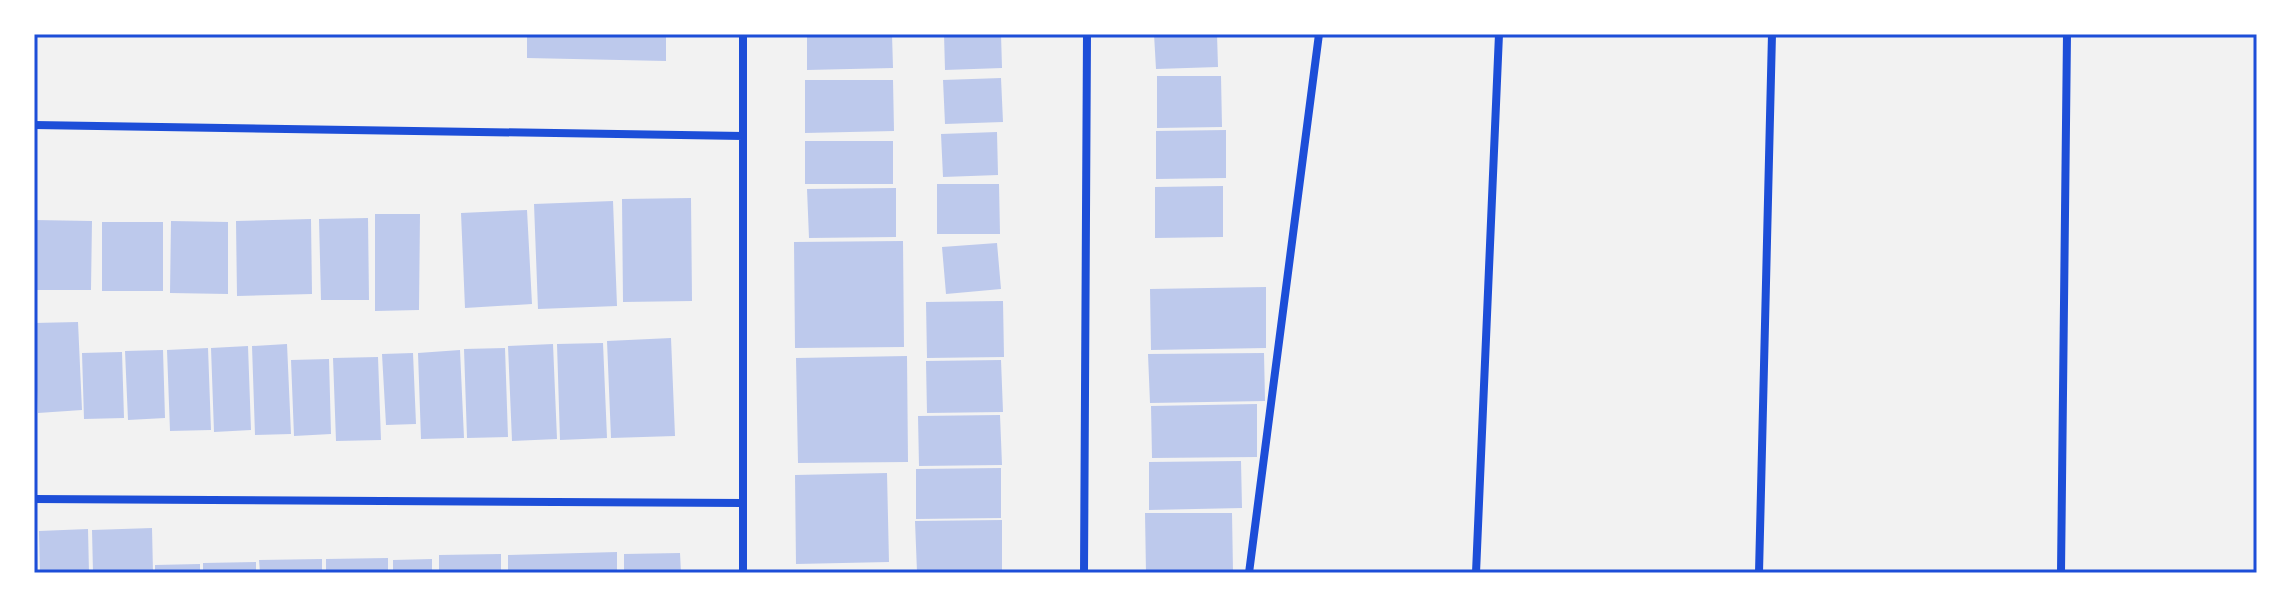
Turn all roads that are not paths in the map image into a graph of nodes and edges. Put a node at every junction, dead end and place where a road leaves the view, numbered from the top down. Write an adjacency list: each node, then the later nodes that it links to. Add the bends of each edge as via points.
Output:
1 (743, 34): 8 (street)
2 (1087, 34): 12 (street)
3 (1319, 34): 13 (street)
4 (1499, 34): 14 (street)
5 (1772, 34): 15 (street)
6 (2067, 34): 16 (street)
7 (34, 125): 8 (street)
8 (743, 136): 10 (street)
9 (34, 499): 10 (street)
10 (743, 503): 11 (street)
11 (743, 573)
12 (1084, 573)
13 (1249, 573)
14 (1476, 573)
15 (1759, 573)
16 (2061, 573)

